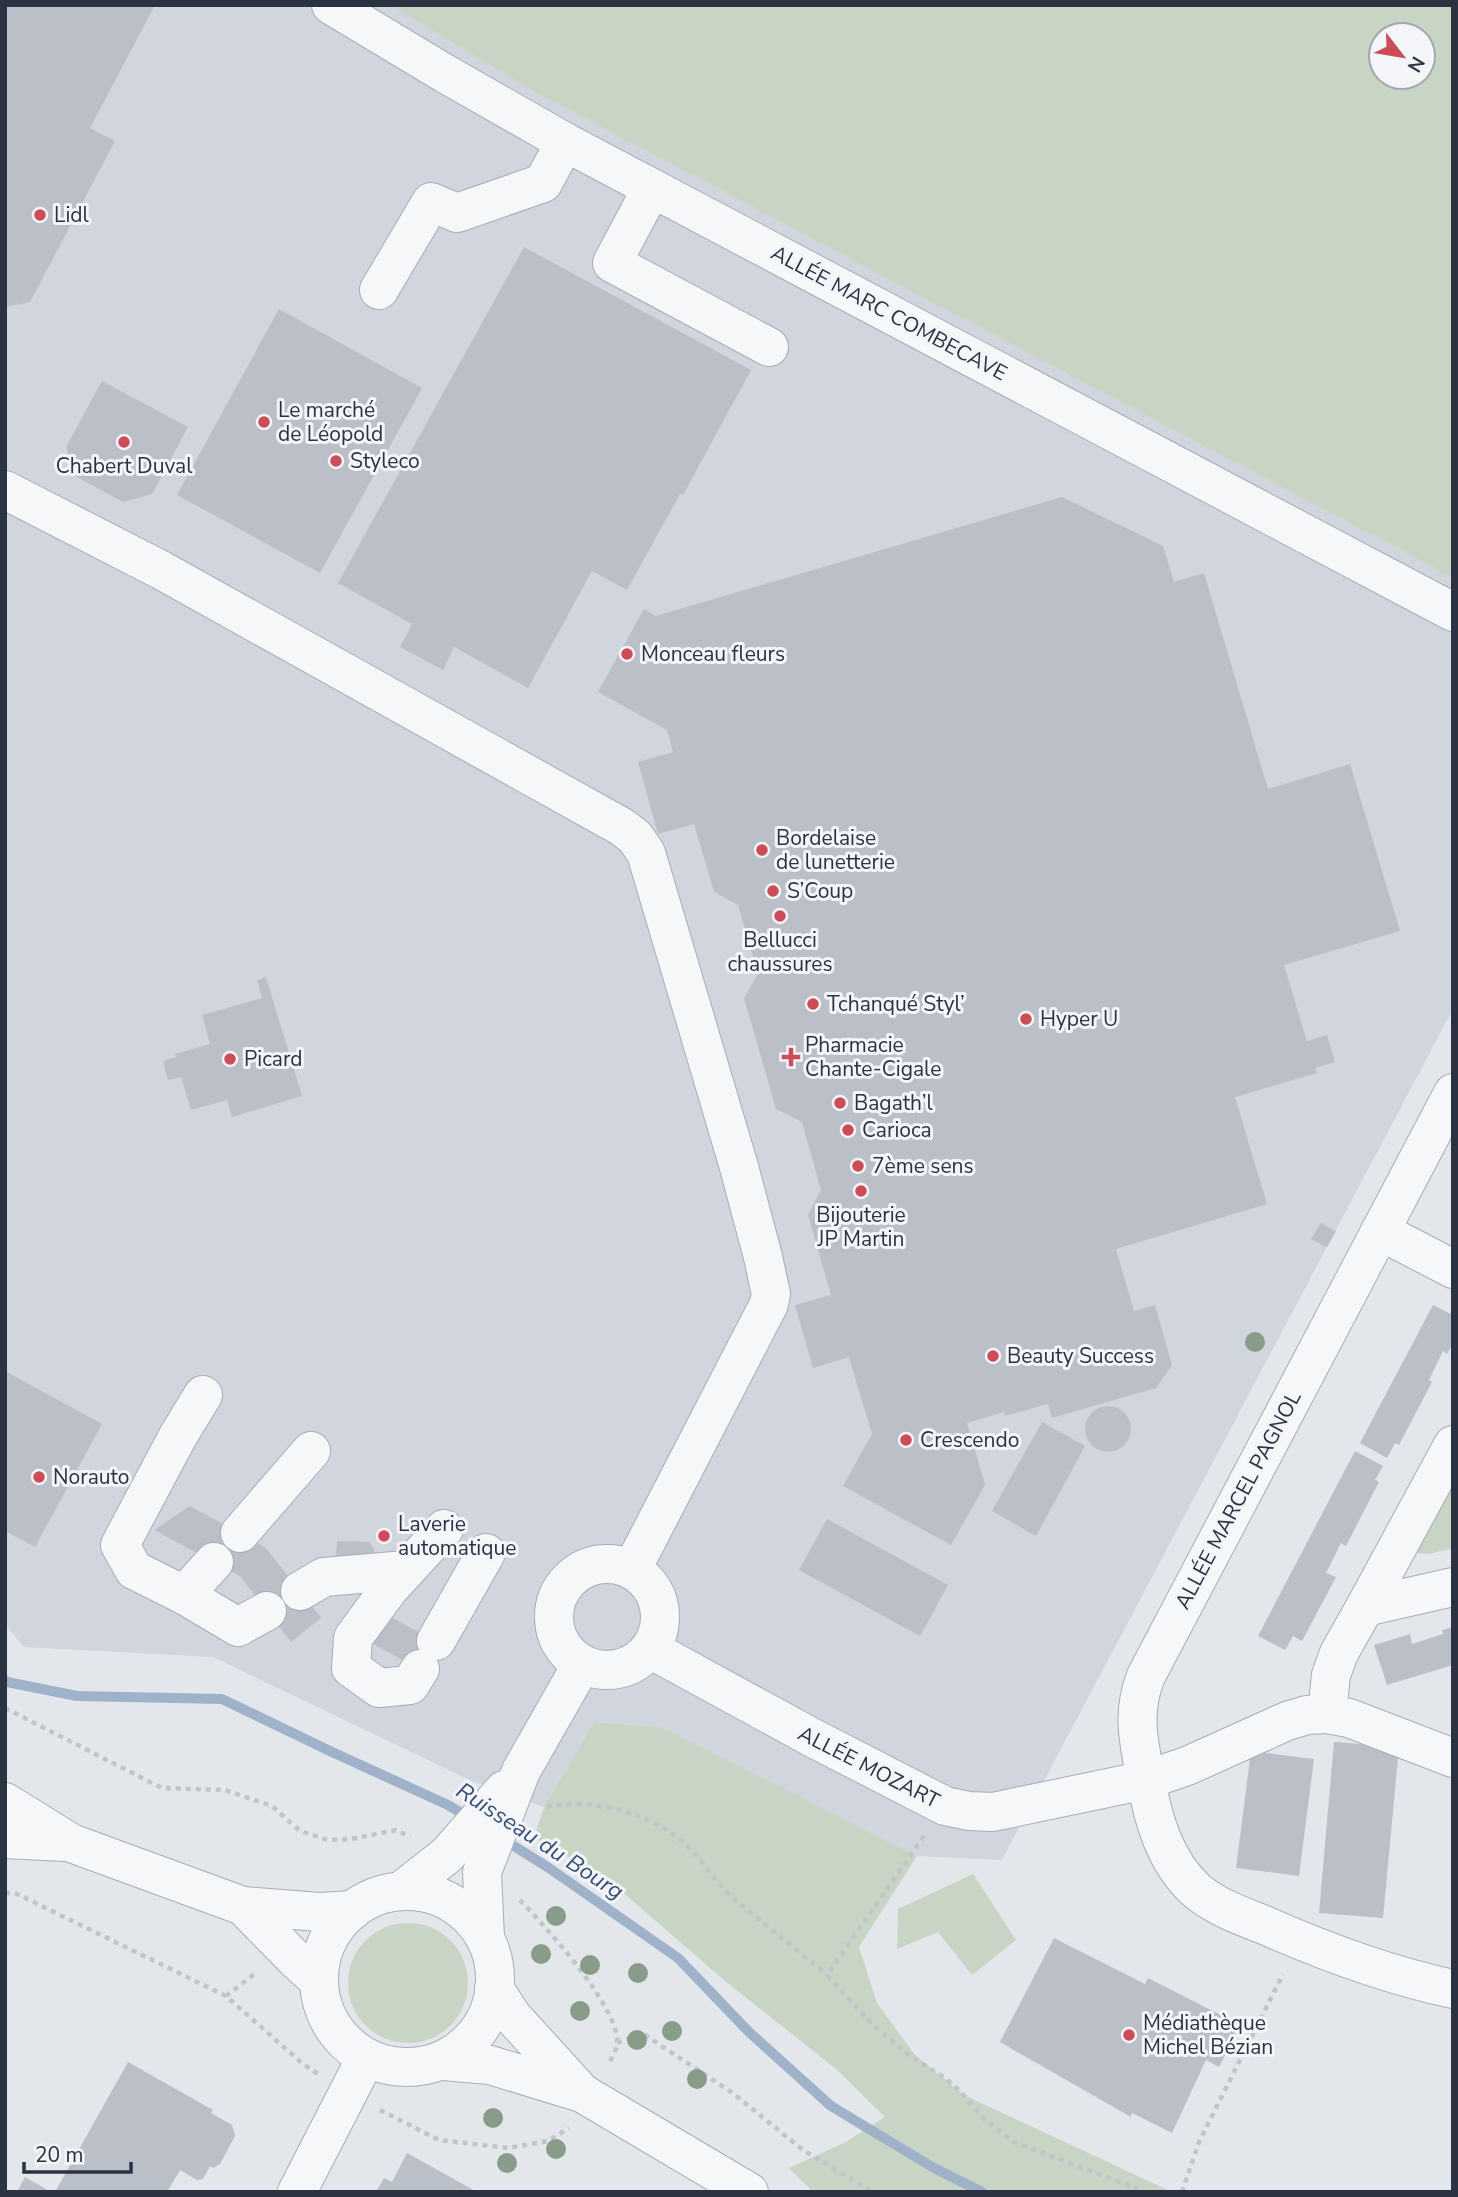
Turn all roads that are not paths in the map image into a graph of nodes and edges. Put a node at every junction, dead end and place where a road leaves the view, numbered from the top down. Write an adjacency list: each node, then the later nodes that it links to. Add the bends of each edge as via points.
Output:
1 (331, 5): 2 (street, ALLÉE MARC COMBECAVE)
2 (565, 142): 3 (street, ALLÉE MARC COMBECAVE); 4 (street, via 543,183 457,214 431,202)
3 (652, 188): 5 (street, via 612,263); 7 (street, ALLÉE MARC COMBECAVE)
4 (379, 290)
5 (769, 347)
6 (5, 490): 18 (street, via 161,570 621,827 646,853 739,1167 771,1294)
7 (1453, 612)
8 (1453, 1093): 9 (street, ALLÉE MARCEL PAGNOL)
9 (1380, 1231): 10 (street); 29 (street, ALLÉE MARCEL PAGNOL, via 1138,1694 1138,1735)
10 (1453, 1269)
11 (203, 1395): 22 (street, via 120,1545 134,1570)
12 (1453, 1445): 23 (street)
13 (311, 1451): 15 (street)
14 (444, 1529): 19 (street)
15 (240, 1533)
16 (486, 1553): 19 (street, via 410,1685 379,1688 351,1668 353,1638)
17 (214, 1562): 22 (street)
18 (632, 1569): 25 (street, via 656,1596 659,1632); 26 (street, via 615,1564 581,1570 558,1596 555,1627 560,1642)
19 (405, 1570): 21 (street, via 324,1577)
20 (1453, 1587): 23 (street)
21 (300, 1591)
22 (184, 1595): 24 (street, via 238,1627)
23 (1365, 1607): 27 (street, via 1339,1653)
24 (267, 1611)
25 (650, 1648): 26 (street, via 627,1667 604,1670); 29 (street, ALLÉE MOZART, via 944,1807 993,1812)
26 (582, 1664): 30 (street)
27 (1326, 1714): 28 (street, ALLÉE MOZART, via 1360,1721); 29 (street, ALLÉE MOZART, via 1287,1721)
28 (1453, 1758)
29 (1146, 1780): 40 (street, via 1168,1852 1196,1890 1300,1941 1390,1973)
30 (520, 1789): 34 (street); 37 (street, via 482,1872)
31 (5, 1802): 33 (street)
32 (5, 1839): 33 (street)
33 (71, 1843): 35 (street)
34 (401, 1891): 36 (street, via 375,1897); 37 (street, via 451,1902 473,1920)
35 (243, 1906): 36 (street); 38 (street)
36 (353, 1910): 38 (street, via 334,1930 322,1954)
37 (485, 1938): 39 (street, via 496,1972)
38 (319, 1981): 41 (street, via 322,2004 332,2026)
39 (494, 1988): 42 (street, via 482,2027 465,2047); 43 (street, via 512,2016)
40 (1453, 1989)
41 (366, 2058): 42 (street, via 391,2067 417,2068); 44 (street)
42 (443, 2061): 43 (street, via 490,2065)
43 (587, 2097): 45 (street)
44 (297, 2192)
45 (749, 2192)

